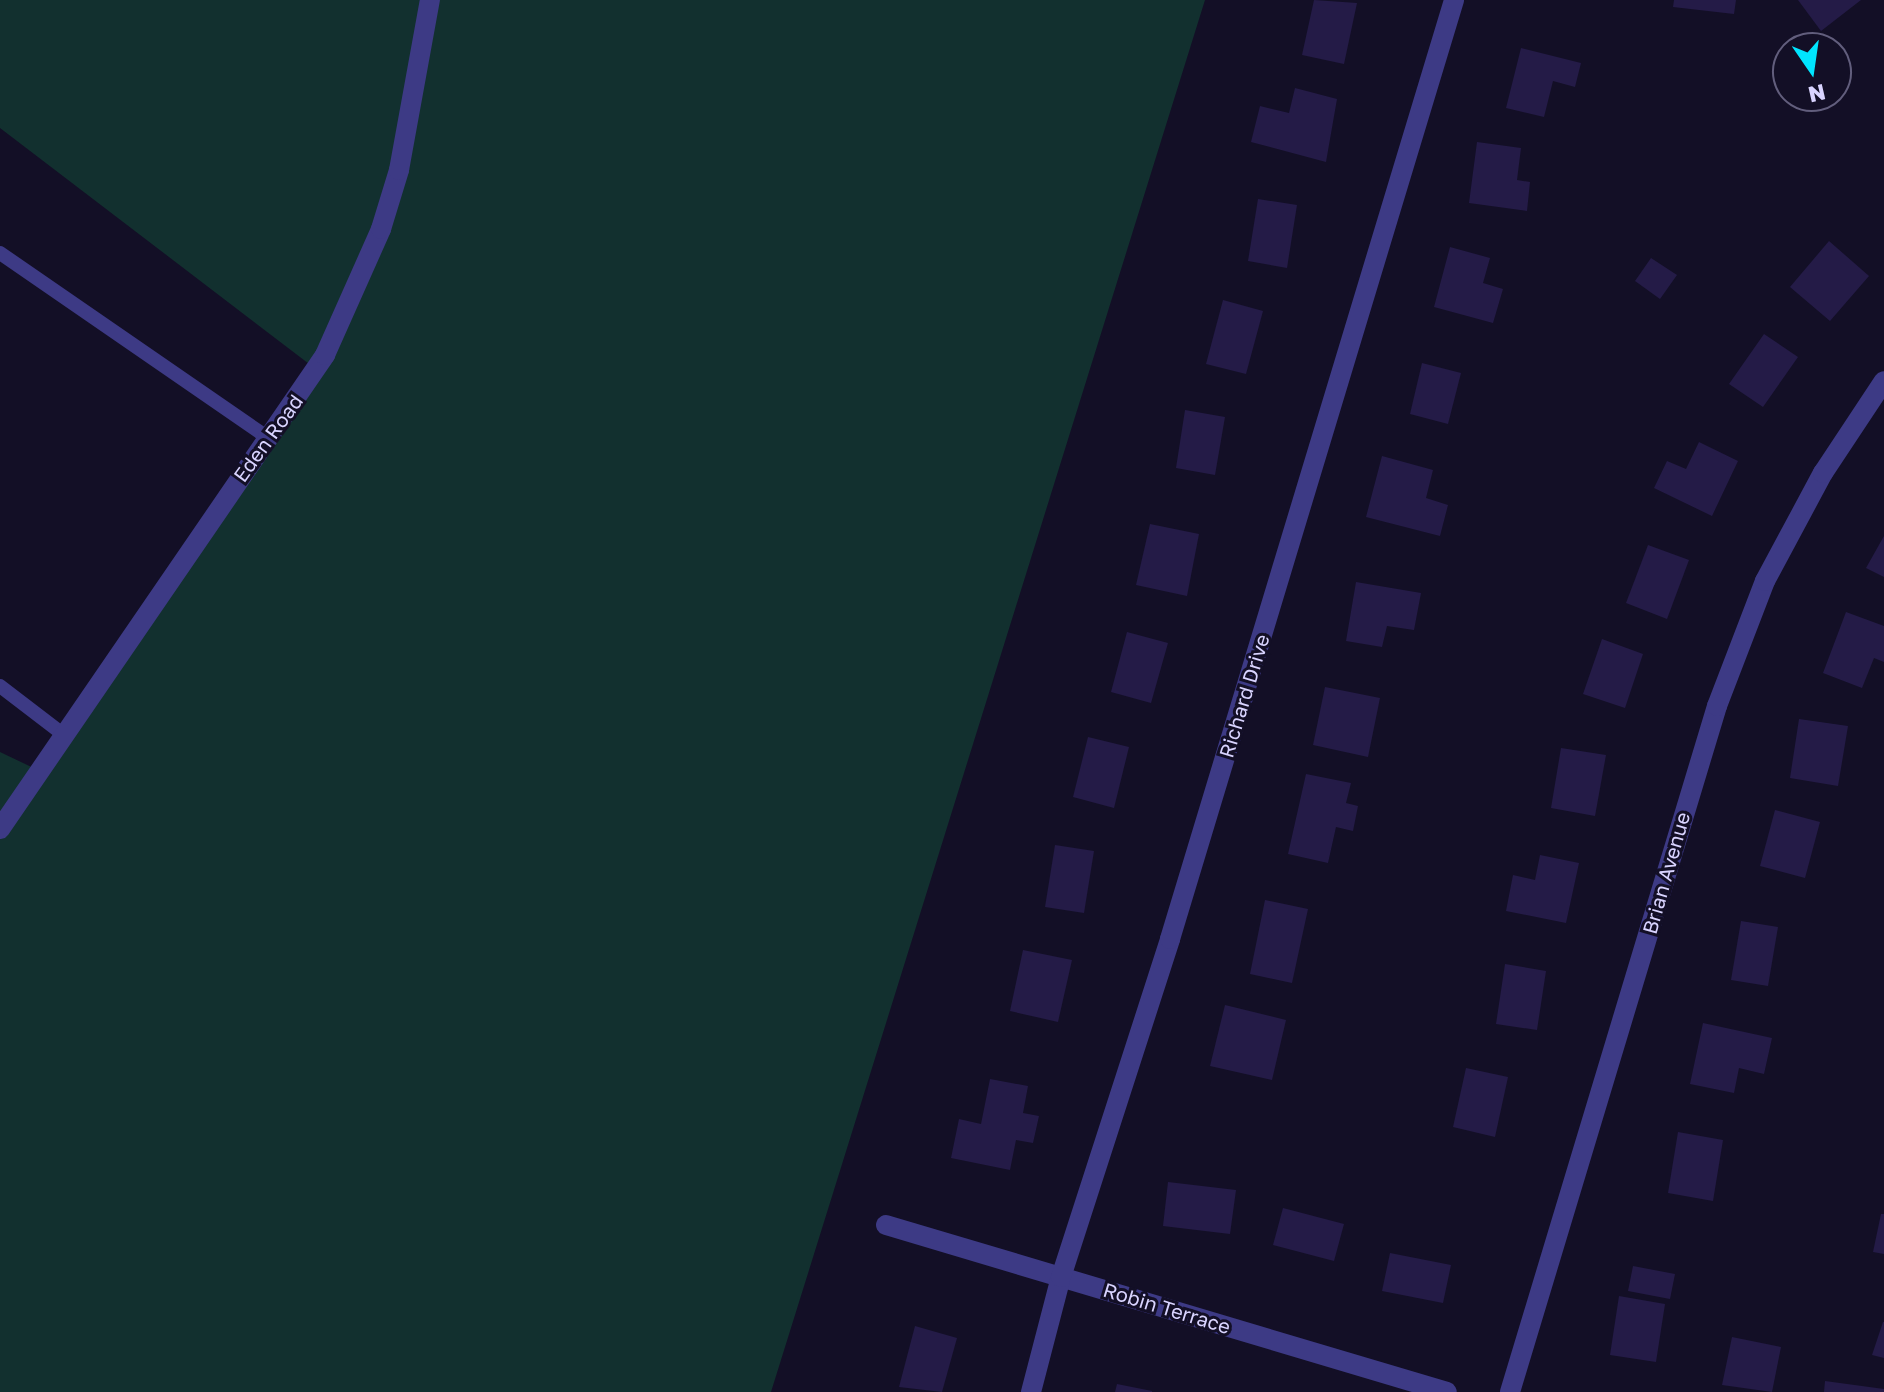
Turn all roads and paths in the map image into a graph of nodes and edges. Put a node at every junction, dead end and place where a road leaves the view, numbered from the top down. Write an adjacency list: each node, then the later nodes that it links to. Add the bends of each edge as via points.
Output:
1 (430, 0): 5 (street, Eden Road, via 423,62 381,229 325,355)
2 (1454, 0): 10 (street, Richard Drive, via 1170,939)
3 (0, 253): 5 (lane)
4 (1884, 381): 13 (street, Brian Avenue, via 1823,473 1765,581 1717,706)
5 (268, 438): 7 (street, Eden Road)
6 (0, 686): 7 (lane)
7 (64, 735): 8 (street, Eden Road)
8 (0, 829)
9 (886, 1225): 10 (street, Robin Terrace)
10 (1061, 1277): 11 (street, Richard Drive); 12 (street, Robin Terrace)
11 (1031, 1392)
12 (1447, 1392)
13 (1510, 1392)

